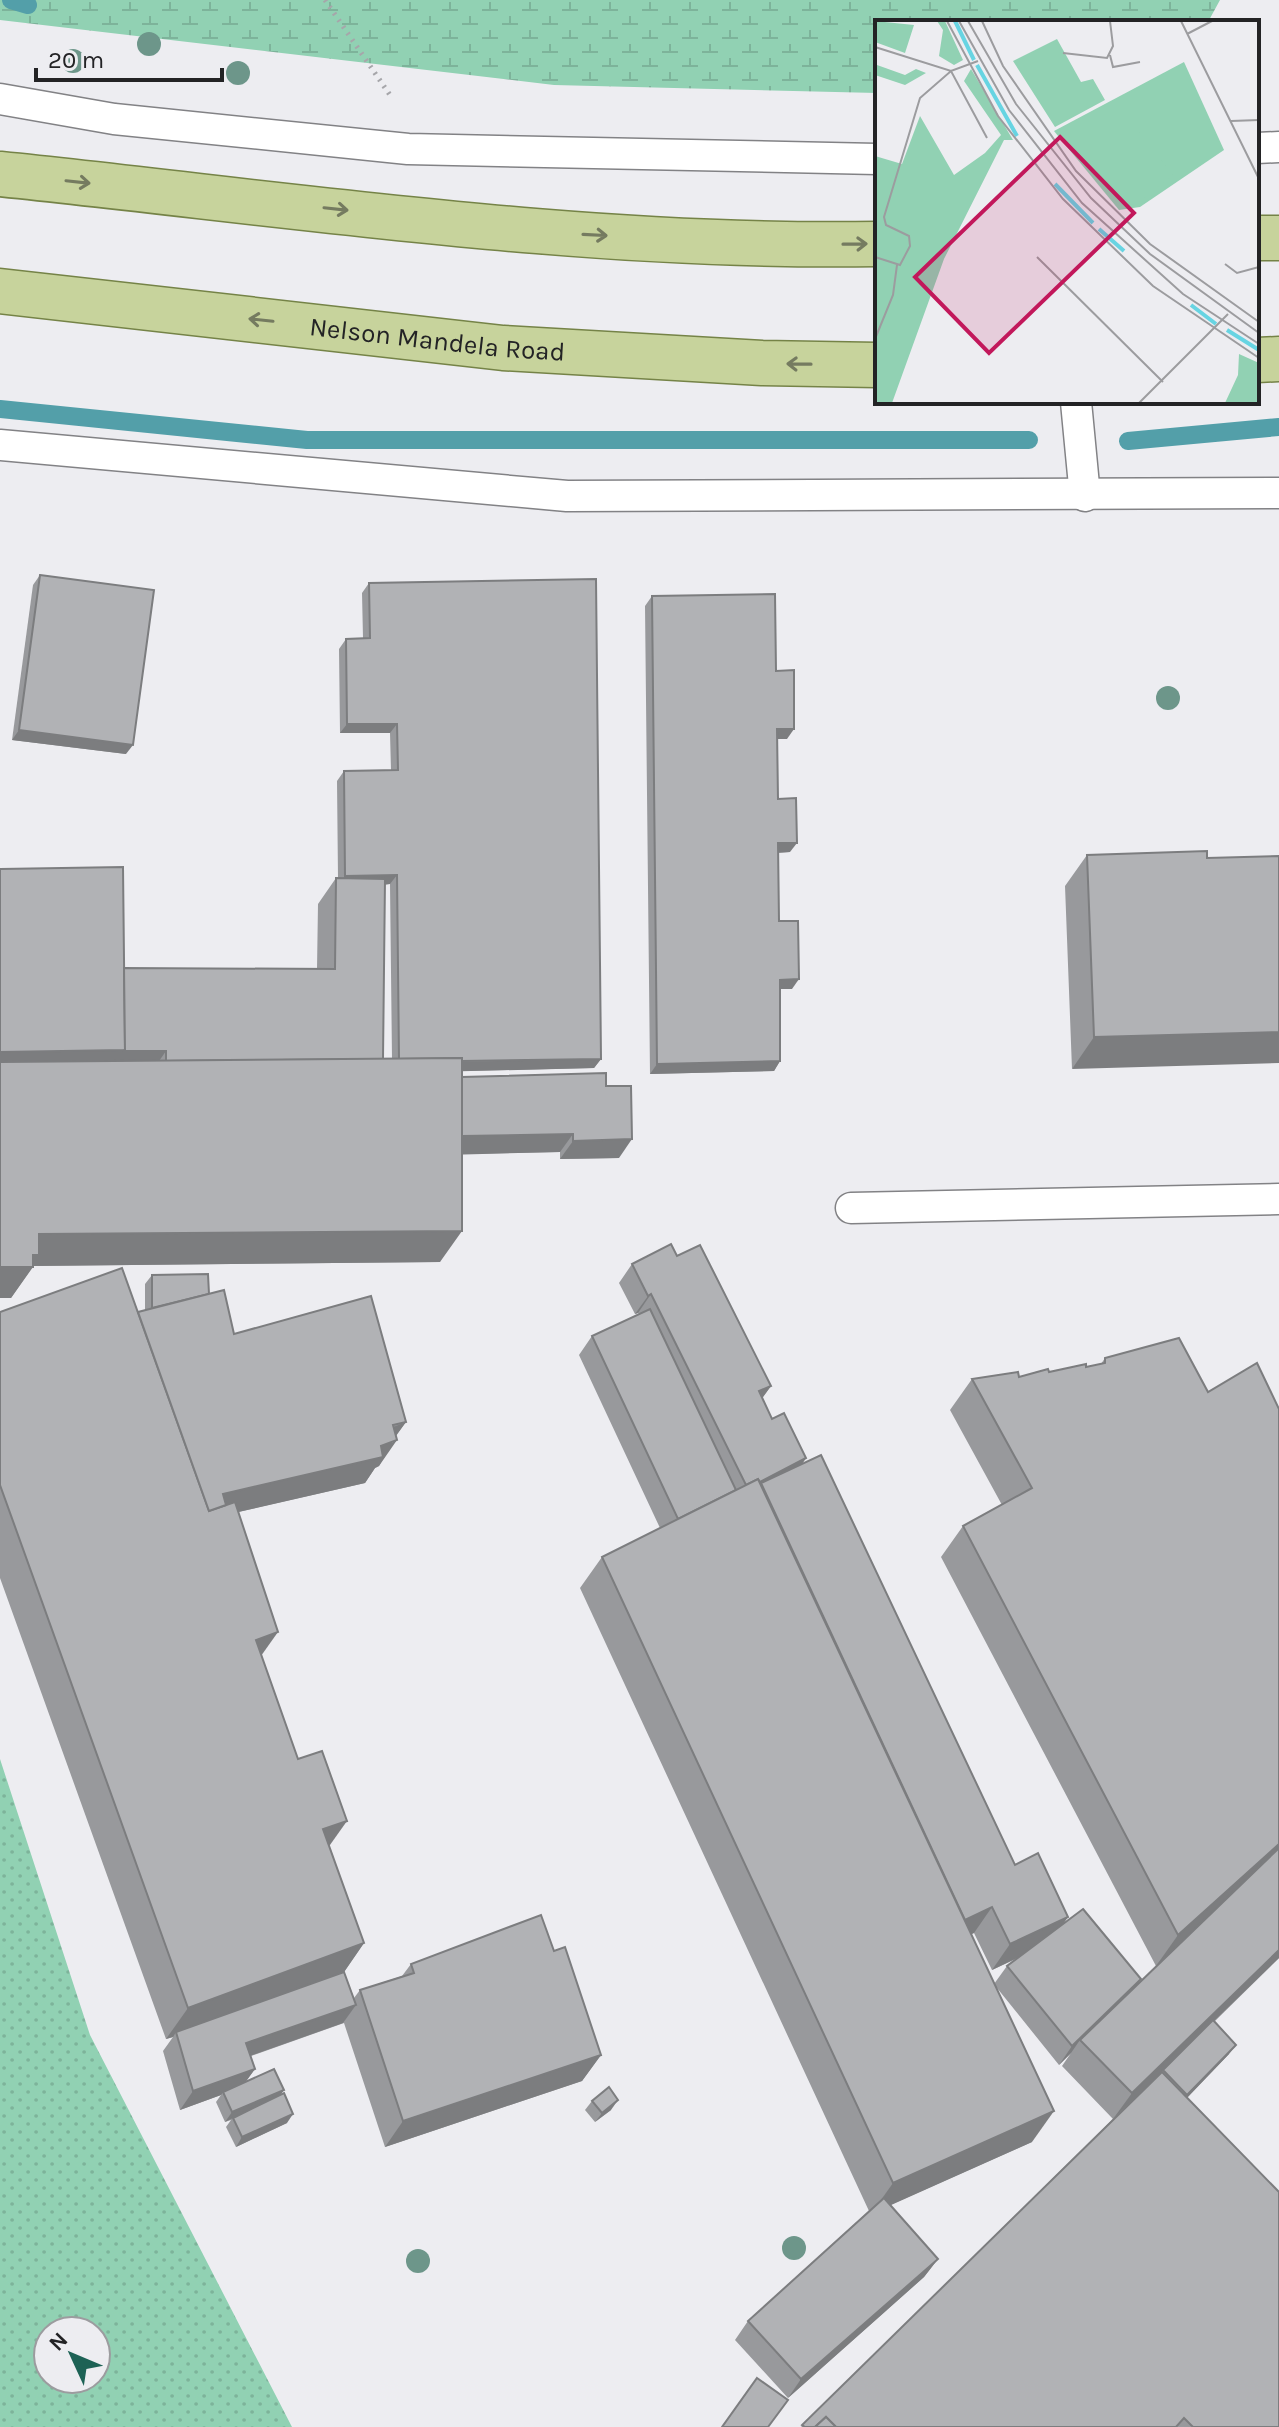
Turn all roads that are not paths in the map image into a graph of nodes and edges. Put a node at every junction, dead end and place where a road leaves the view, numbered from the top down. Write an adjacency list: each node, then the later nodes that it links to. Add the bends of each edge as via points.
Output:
1 (0, 99): 4 (lane, via 114,119 428,150)
2 (1279, 147): 3 (lane)
3 (1259, 148)
4 (875, 159)
5 (0, 174): 6 (main road, one-way to 6, via 583,234)
6 (875, 244)
7 (0, 291): 10 (main road, Nelson Mandela Road, one-way to 7, via 503,348)
8 (1279, 359): 9 (main road)
9 (1259, 360)
10 (875, 365)
11 (1076, 404): 14 (lane)
12 (0, 445): 14 (lane, via 567,496)
13 (1279, 493): 14 (lane)
14 (1085, 496)
15 (1279, 1199): 16 (lane)
16 (851, 1208)

